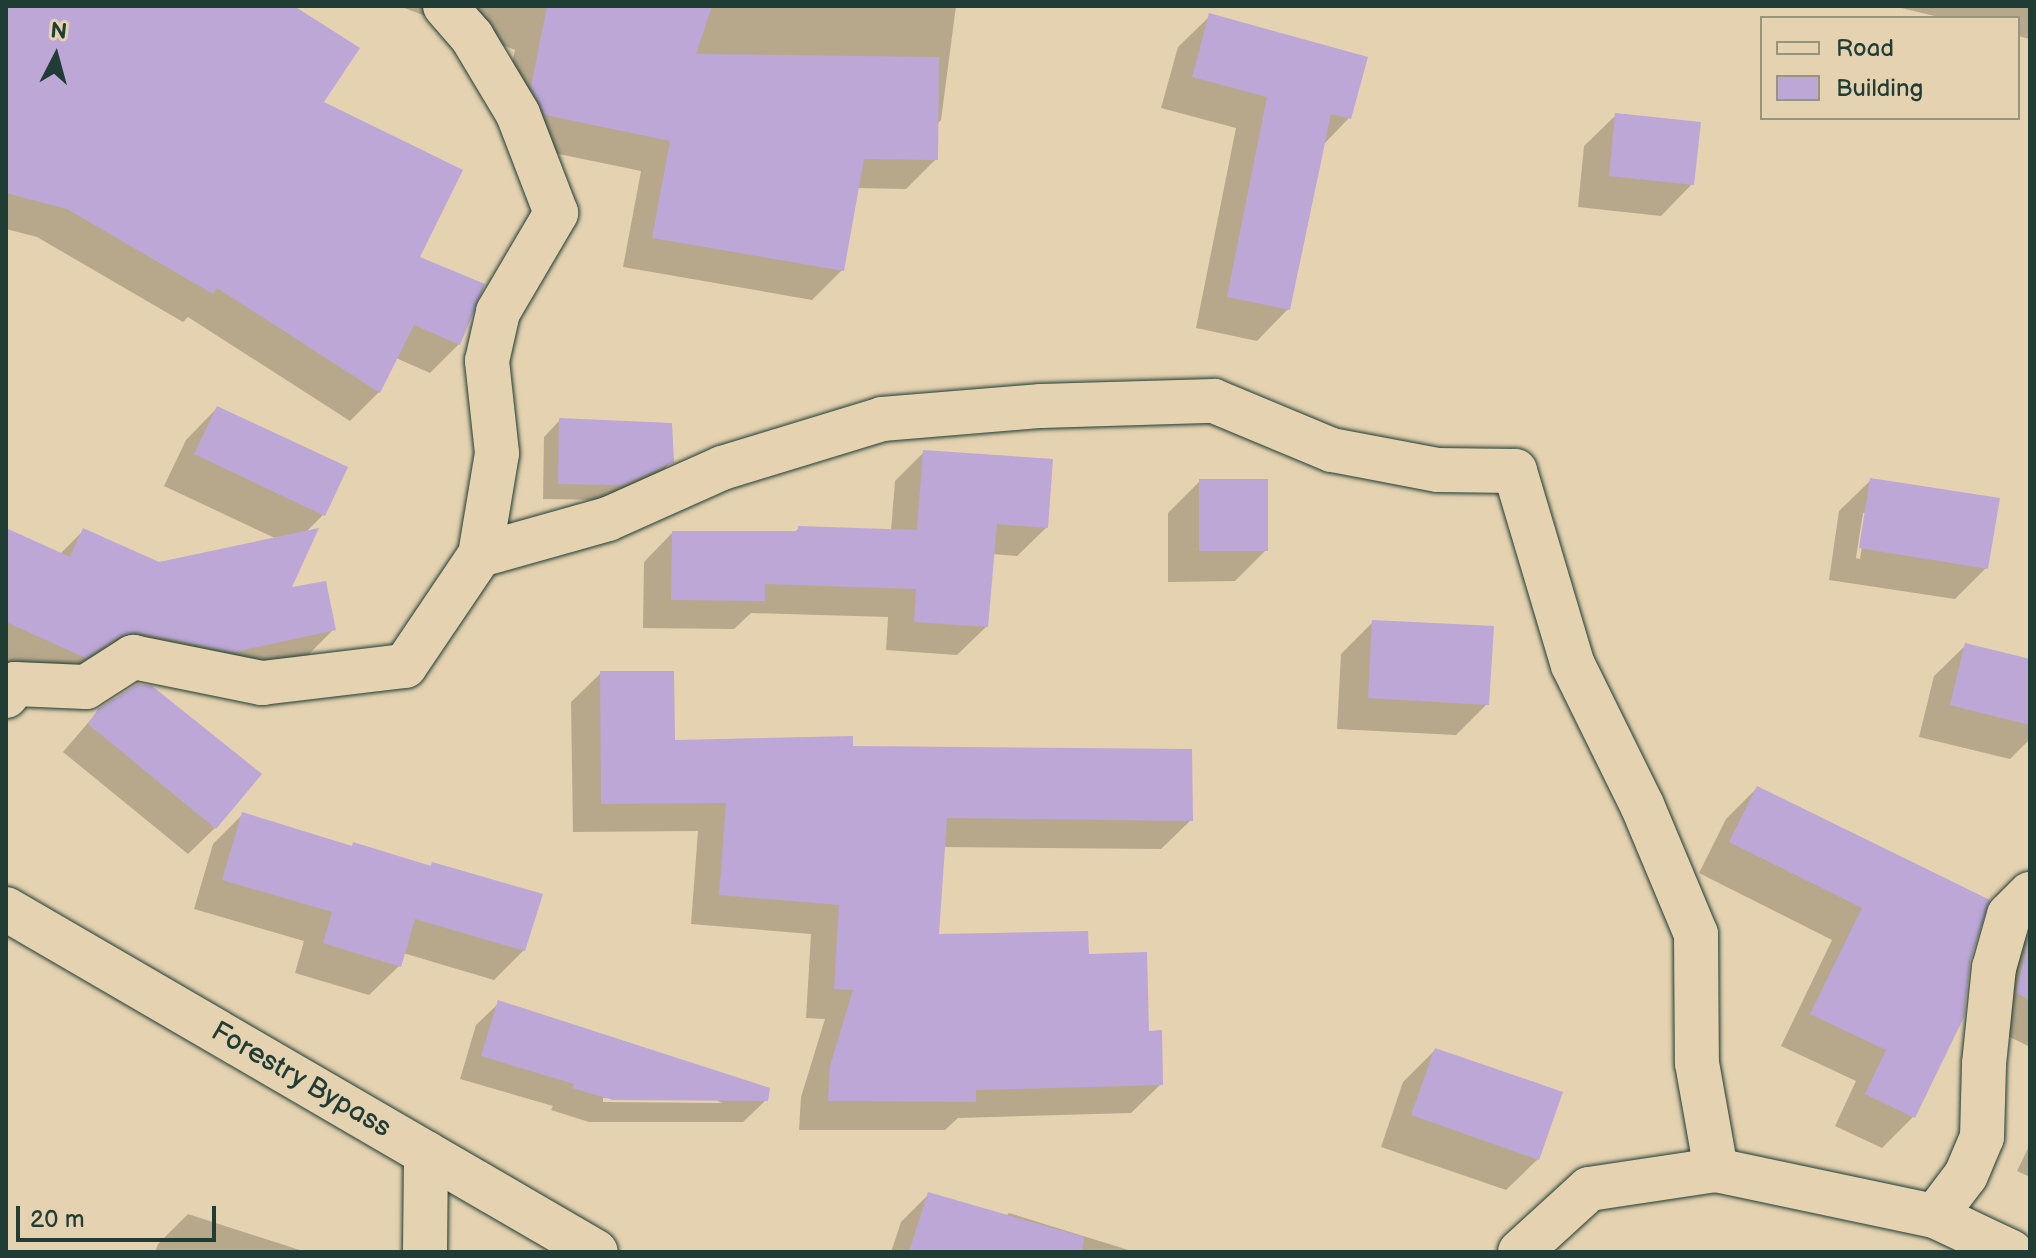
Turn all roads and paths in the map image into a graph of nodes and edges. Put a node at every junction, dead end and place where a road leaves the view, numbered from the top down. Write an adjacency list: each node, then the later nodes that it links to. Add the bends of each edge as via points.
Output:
1 (445, 6): 2 (street, via 472,37 518,114 556,213 498,312 487,361 497,453)
2 (480, 555): 3 (street, via 405,666 262,683 133,657 86,687 15,684); 7 (street, via 608,519 722,468 882,419 1041,406 1214,401 1332,450 1438,470 1515,471 1573,665 1642,805 1696,934 1697,1063)
3 (6, 696)
4 (2030, 894): 8 (street, via 2009,915 1994,968 1982,1137 1966,1175)
5 (6, 909): 6 (street, Forestry Bypass)
6 (426, 1153): 9 (street); 10 (street, Forestry Bypass)
7 (1716, 1170): 8 (street); 11 (street, via 1589,1189)
8 (1935, 1216): 12 (street)
9 (425, 1252)
10 (596, 1252)
11 (1520, 1252)
12 (2011, 1252)

